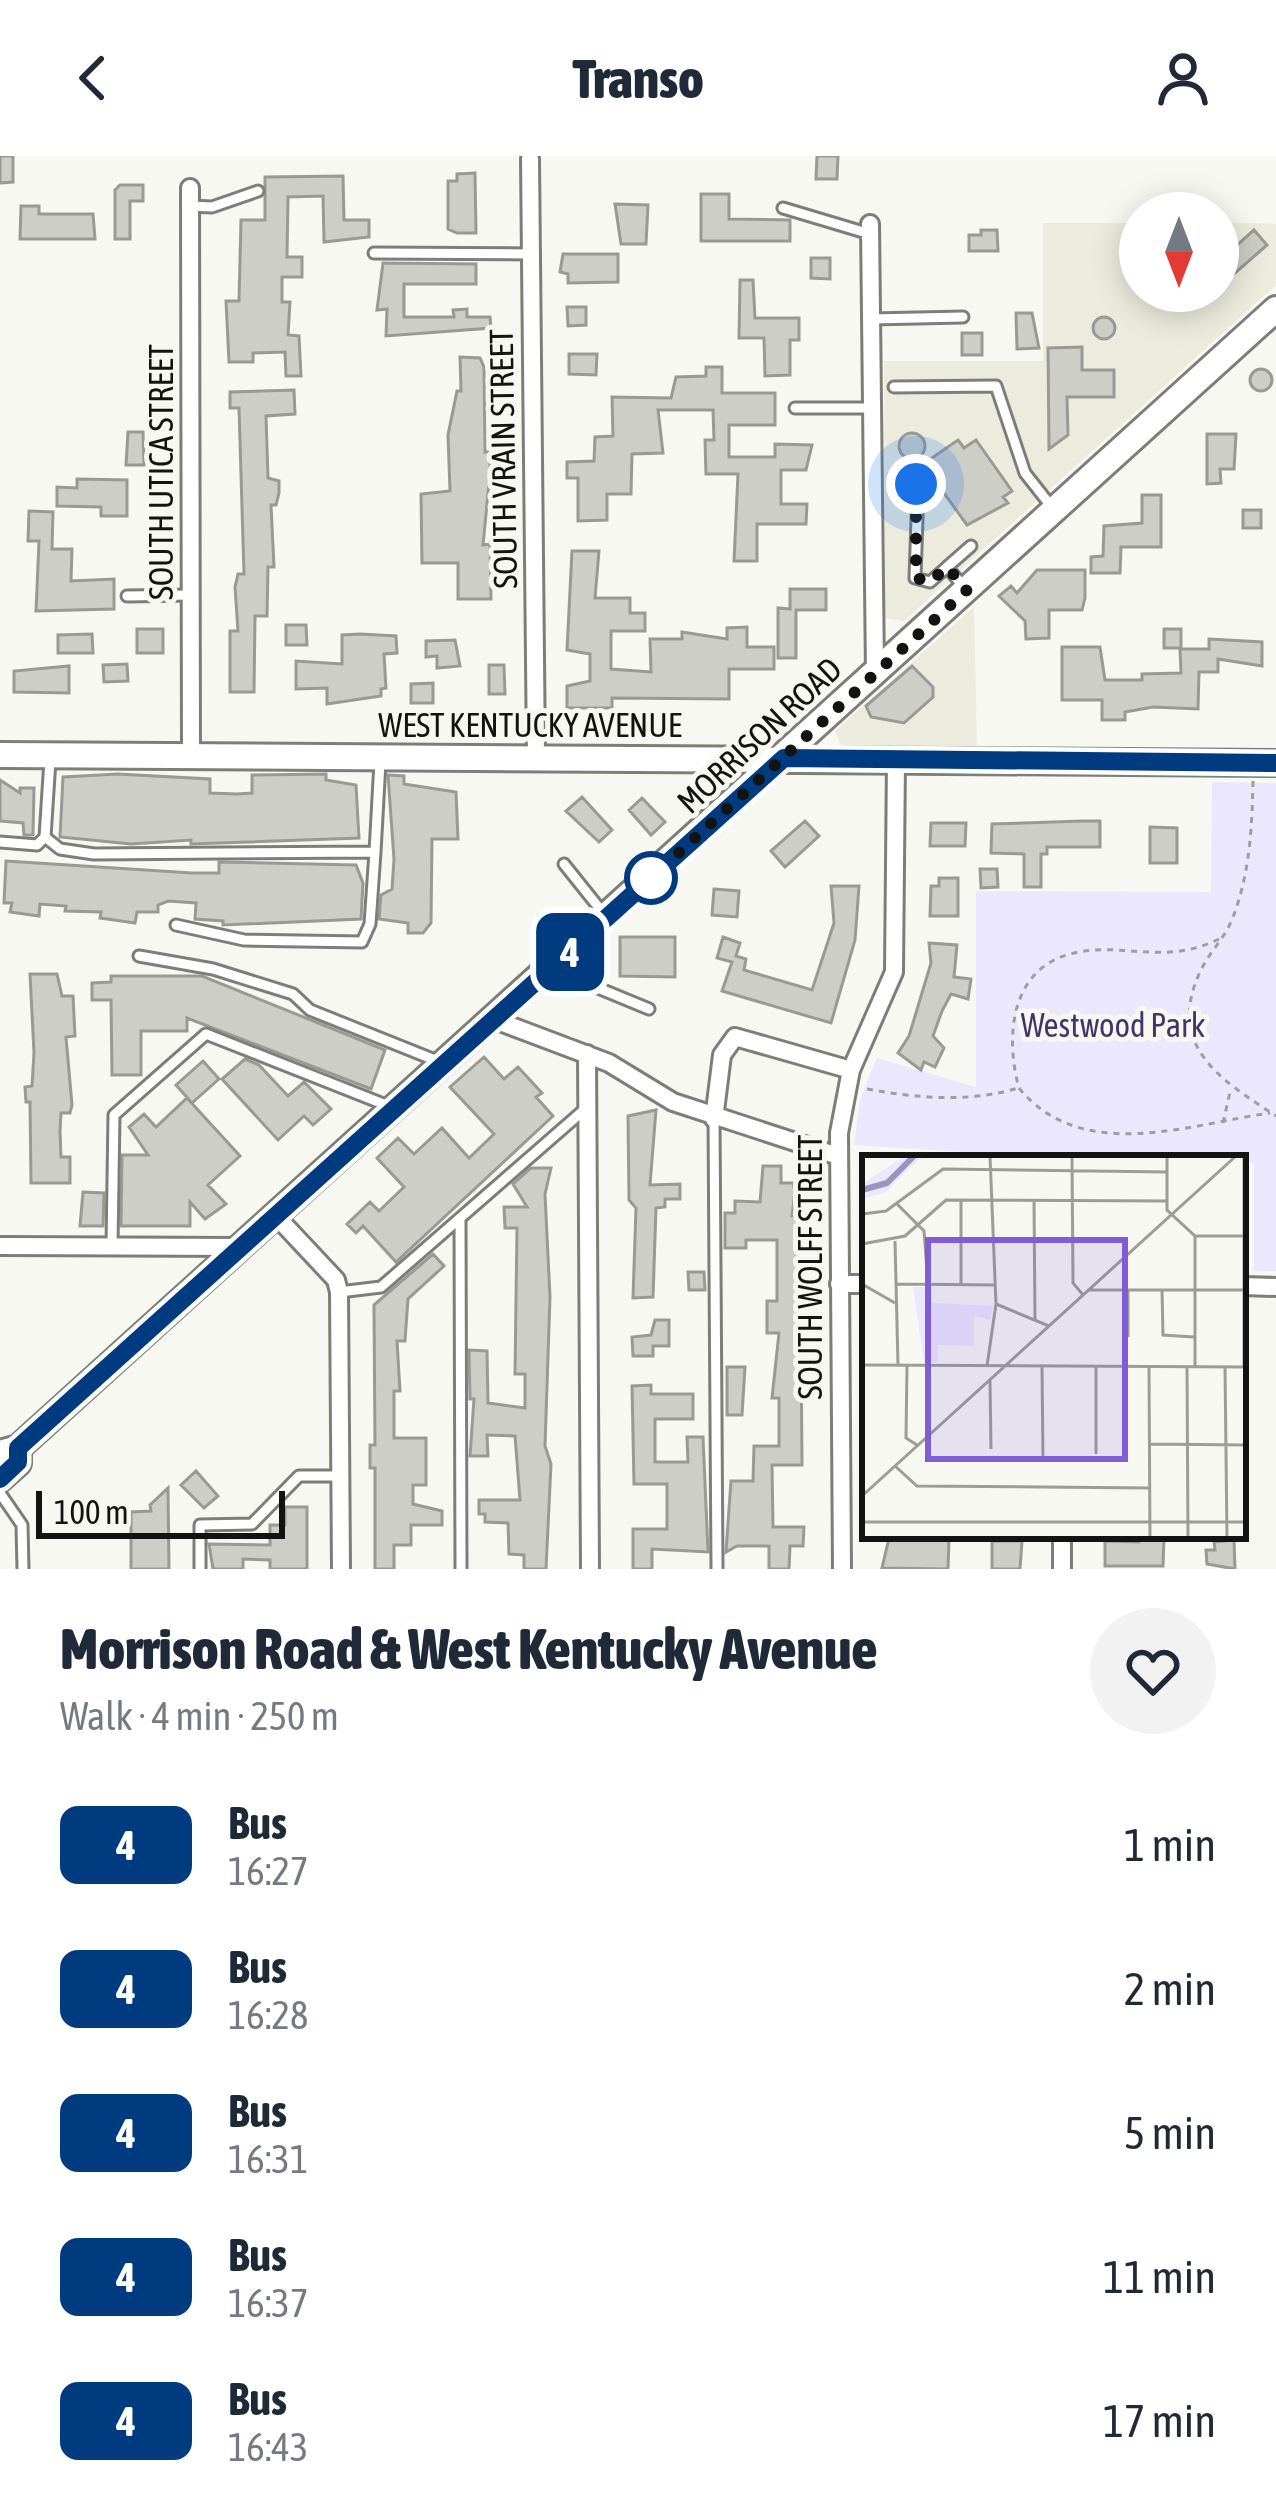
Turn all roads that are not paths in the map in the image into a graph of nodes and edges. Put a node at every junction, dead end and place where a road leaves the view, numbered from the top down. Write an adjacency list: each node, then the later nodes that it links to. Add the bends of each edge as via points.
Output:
1 (530, 159): 7 (street, SOUTH VRAIN STREET)
2 (258, 191): 3 (lane, via 212,207)
3 (190, 197): 19 (street, SOUTH UTICA STREET)
4 (783, 208): 5 (lane)
5 (870, 229): 10 (street)
6 (374, 254): 7 (lane)
7 (531, 254): 26 (street, SOUTH VRAIN STREET)
8 (1276, 309): 15 (main road, MORRISON ROAD)
9 (963, 317): 10 (lane)
10 (871, 319): 13 (street)
11 (894, 387): 15 (lane, via 996,386 1025,473)
12 (795, 408): 13 (lane)
13 (872, 408): 21 (street)
14 (894, 481): 17 (lane, via 919,489 916,578 930,582)
15 (1054, 510): 18 (main road, MORRISON ROAD)
16 (970, 546): 17 (lane)
17 (947, 567): 18 (lane)
18 (967, 590): 21 (main road, MORRISON ROAD)
19 (191, 595): 20 (lane); 24 (street, SOUTH UTICA STREET)
20 (127, 596)
21 (875, 673): 27 (main road, MORRISON ROAD)
22 (0, 755): 23 (main road, WEST KENTUCKY AVENUE)
23 (51, 755): 24 (main road, WEST KENTUCKY AVENUE); 30 (lane)
24 (191, 756): 25 (main road, WEST KENTUCKY AVENUE)
25 (380, 757): 26 (main road, WEST KENTUCKY AVENUE); 32 (lane)
26 (536, 758): 27 (main road, WEST KENTUCKY AVENUE)
27 (784, 758): 28 (main road, WEST KENTUCKY AVENUE); 34 (main road, MORRISON ROAD)
28 (896, 759): 29 (main road, WEST KENTUCKY AVENUE); 42 (street, SOUTH WOLFF STREET, via 894,972)
29 (1276, 763)
30 (45, 837): 31 (lane, via 37,844); 32 (lane, via 60,849 94,854)
31 (0, 842)
32 (375, 852): 35 (lane, via 362,942 244,940)
33 (564, 864): 34 (lane)
34 (607, 918): 37 (main road, MORRISON ROAD)
35 (176, 926)
36 (140, 956): 41 (lane, via 293,994 310,1010)
37 (558, 963): 38 (lane, via 569,976); 39 (main road, MORRISON ROAD)
38 (649, 1009)
39 (495, 1020): 40 (street); 41 (main road, MORRISON ROAD)
40 (587, 1054): 43 (street); 45 (street)
41 (445, 1064): 44 (main road, MORRISON ROAD)
42 (851, 1070): 45 (street, via 735,1037 722,1054); 46 (street, SOUTH WOLFF STREET)
43 (588, 1107): 48 (lane); 65 (street)
44 (395, 1108): 47 (main road, MORRISON ROAD); 50 (lane, via 206,1034 114,1115)
45 (714, 1119): 46 (street); 66 (lane)
46 (838, 1156): 52 (street, SOUTH WOLFF STREET)
47 (276, 1216): 51 (main road, MORRISON ROAD); 56 (street)
48 (460, 1218): 56 (lane, via 381,1287); 64 (lane)
49 (0, 1246): 50 (street)
50 (112, 1246): 51 (street)
51 (241, 1247): 57 (main road, MORRISON ROAD)
52 (839, 1284): 53 (street); 67 (street, SOUTH WOLFF STREET)
53 (862, 1284)
54 (1246, 1286): 55 (street)
55 (1276, 1287)
56 (339, 1292): 58 (street)
57 (9, 1450): 59 (main road, MORRISON ROAD, via 18,1462)
58 (342, 1476): 62 (lane, via 299,1476 252,1524 200,1525); 63 (street)
59 (0, 1479)
60 (0, 1493): 61 (lane, via 22,1525)
61 (23, 1569)
62 (200, 1569)
63 (341, 1569)
64 (461, 1569)
65 (590, 1569)
66 (717, 1569)
67 (842, 1569)

